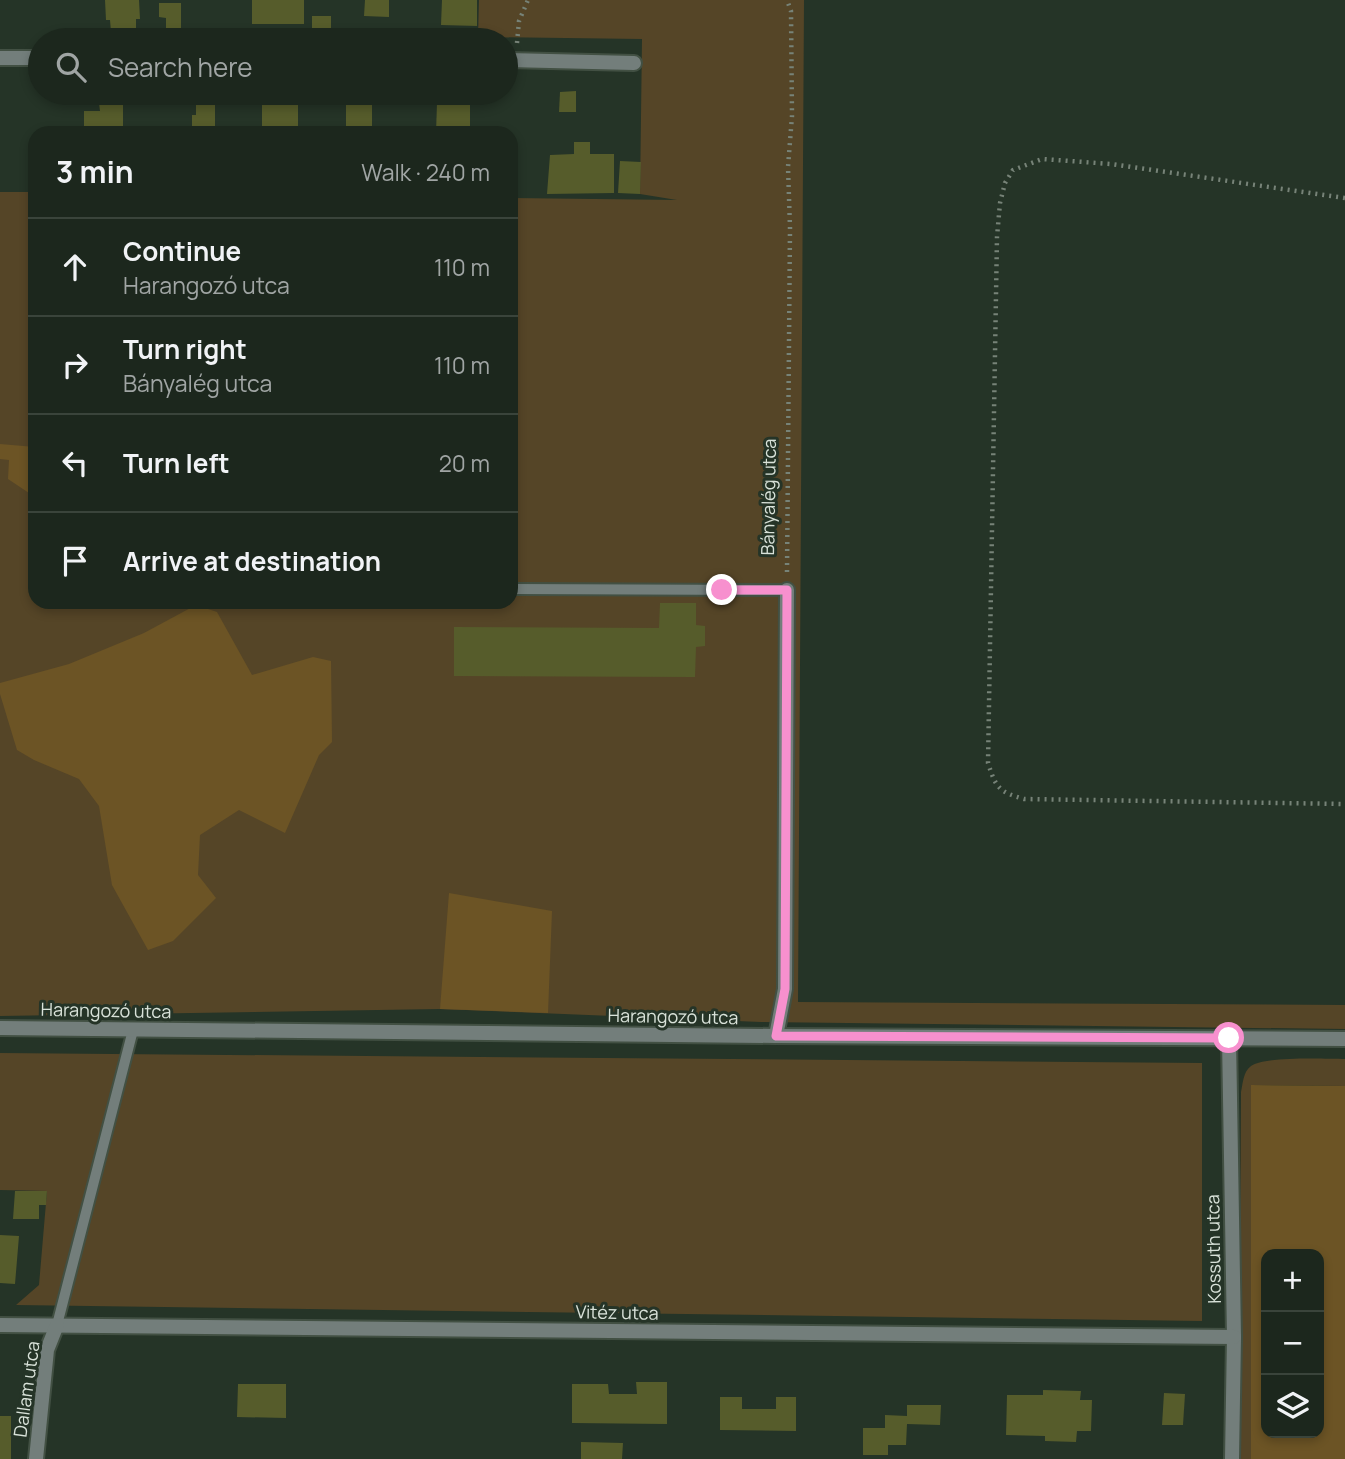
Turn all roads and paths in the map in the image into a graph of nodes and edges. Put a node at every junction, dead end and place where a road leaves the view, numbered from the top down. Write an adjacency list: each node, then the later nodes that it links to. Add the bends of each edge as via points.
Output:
1 (528, 0): 3 (path)
2 (787, 0): 10 (path, Bányalég utca, via 791,11 792,116)
3 (518, 28)
4 (0, 58): 5 (street)
5 (28, 58)
6 (518, 60): 7 (street)
7 (634, 63)
8 (1345, 198): 11 (path, via 1111,164 1042,159 1013,170 1000,203 997,237 988,763 995,784 1024,799)
9 (518, 589): 10 (lane)
10 (787, 590): 14 (street, via 785,989)
11 (1345, 804)
12 (0, 1028): 13 (street, Harangozó utca)
13 (134, 1030): 14 (street, Harangozó utca); 18 (lane)
14 (776, 1036): 15 (street, Harangozó utca)
15 (1229, 1038): 16 (street, Harangozó utca); 19 (street, Kossuth utca)
16 (1345, 1039)
17 (0, 1325): 18 (street, Vitéz utca)
18 (57, 1325): 19 (street, Vitéz utca); 20 (street, Dallam utca, via 47,1350)
19 (1234, 1337): 21 (street, Kossuth utca)
20 (36, 1459)
21 (1232, 1459)

